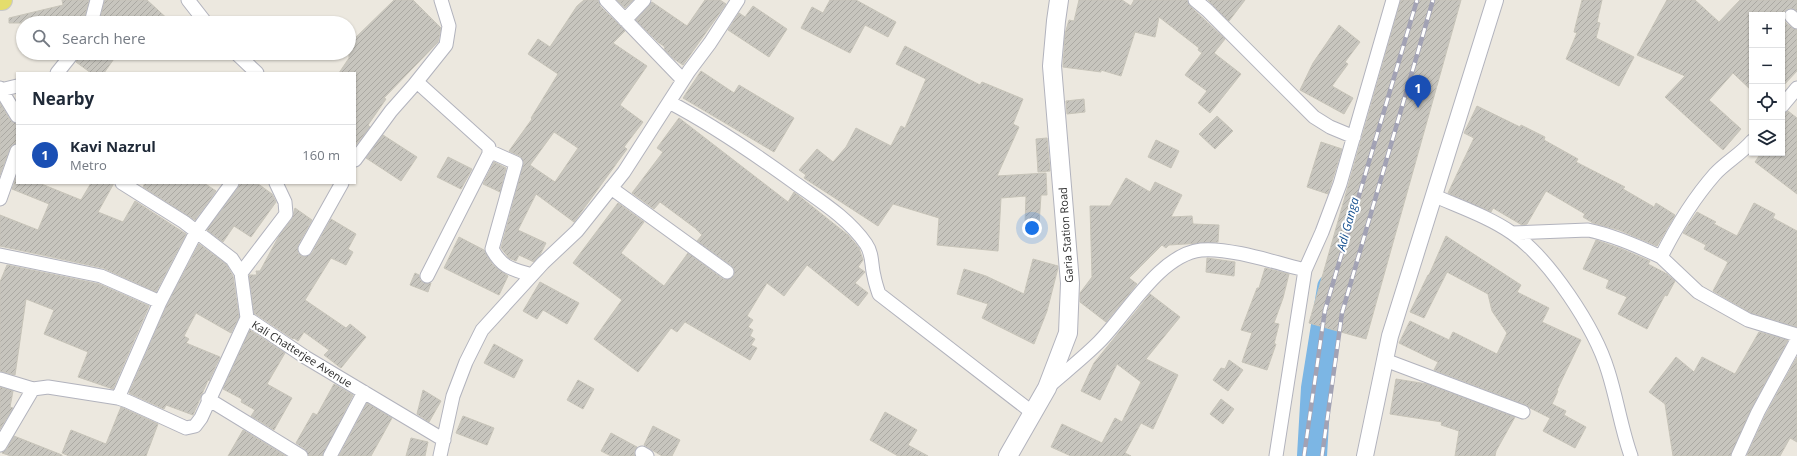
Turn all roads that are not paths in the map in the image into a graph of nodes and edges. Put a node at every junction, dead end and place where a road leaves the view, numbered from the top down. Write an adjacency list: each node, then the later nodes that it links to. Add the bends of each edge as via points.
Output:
1 (97, 0): 11 (street)
2 (188, 0): 12 (street)
3 (441, 0): 19 (street, via 449,26 446,45)
4 (606, 0): 13 (street)
5 (644, 0): 13 (street)
6 (1059, 0): 54 (main road, Garia Station Road, via 1052,66 1070,283 1070,312 1068,333)
7 (1195, 0): 26 (street, via 1314,117)
8 (1394, 0): 26 (street)
9 (1495, 0): 36 (street)
10 (735, 1): 18 (street, via 710,43)
11 (93, 16)
12 (201, 16)
13 (625, 20): 18 (street)
14 (67, 60): 16 (street)
15 (243, 60): 17 (street)
16 (58, 72)
17 (256, 72)
18 (683, 80): 23 (street)
19 (417, 82): 28 (street, via 479,137 489,147); 30 (street, via 391,110)
20 (16, 86): 22 (street)
21 (1797, 88): 24 (street)
22 (0, 89): 25 (street)
23 (669, 102): 35 (street); 60 (street, via 768,164 847,222 866,244 872,257 879,294)
24 (1785, 102)
25 (16, 114)
26 (1354, 137): 43 (street, via 1332,205)
27 (1749, 144): 42 (street, via 1716,173 1689,207)
28 (489, 151): 46 (street, via 516,164 492,249 507,268); 47 (street)
29 (16, 154): 37 (street)
30 (356, 159)
31 (124, 184): 38 (street, Kali Chatterjee Avenue)
32 (231, 184): 38 (street)
33 (276, 184): 45 (street, via 285,202 286,214)
34 (341, 184): 40 (street)
35 (611, 188): 44 (street); 46 (street, via 577,232)
36 (1435, 196): 39 (street); 52 (street, via 1390,336)
37 (0, 199)
38 (196, 232): 45 (street, Kali Chatterjee Avenue, via 232,259); 48 (street)
39 (1512, 232): 42 (street, via 1588,230 1640,247); 69 (street, via 1538,256 1595,336 1608,371)
40 (305, 248)
41 (0, 255): 48 (street, via 101,276)
42 (1661, 257): 50 (street, via 1698,292 1748,320)
43 (1305, 270): 54 (street, via 1218,250 1199,250 1181,256 1163,268 1099,342); 67 (street)
44 (727, 272)
45 (241, 273): 49 (street, Kali Chatterjee Avenue)
46 (532, 275): 61 (street, via 482,330 466,362 454,396)
47 (427, 276)
48 (160, 302): 57 (street)
49 (247, 318): 56 (street, Kali Chatterjee Avenue); 58 (street)
50 (1797, 335)
51 (1797, 340): 70 (street)
52 (1385, 360): 59 (street); 68 (street)
53 (0, 380): 55 (street)
54 (1047, 388): 60 (main road, Garia Station Road)
55 (33, 390): 57 (street, via 48,388); 62 (street)
56 (364, 392): 61 (street, Kali Chatterjee Avenue); 64 (street)
57 (118, 398): 58 (street, via 186,428 195,426)
58 (208, 399): 63 (street)
59 (1523, 412)
60 (1033, 414): 66 (main road, Garia Station Road)
61 (444, 440): 65 (street)
62 (0, 445)
63 (301, 456)
64 (330, 456)
65 (440, 456)
66 (1008, 456)
67 (1276, 456)
68 (1365, 456)
69 (1631, 456)
70 (1738, 456)

